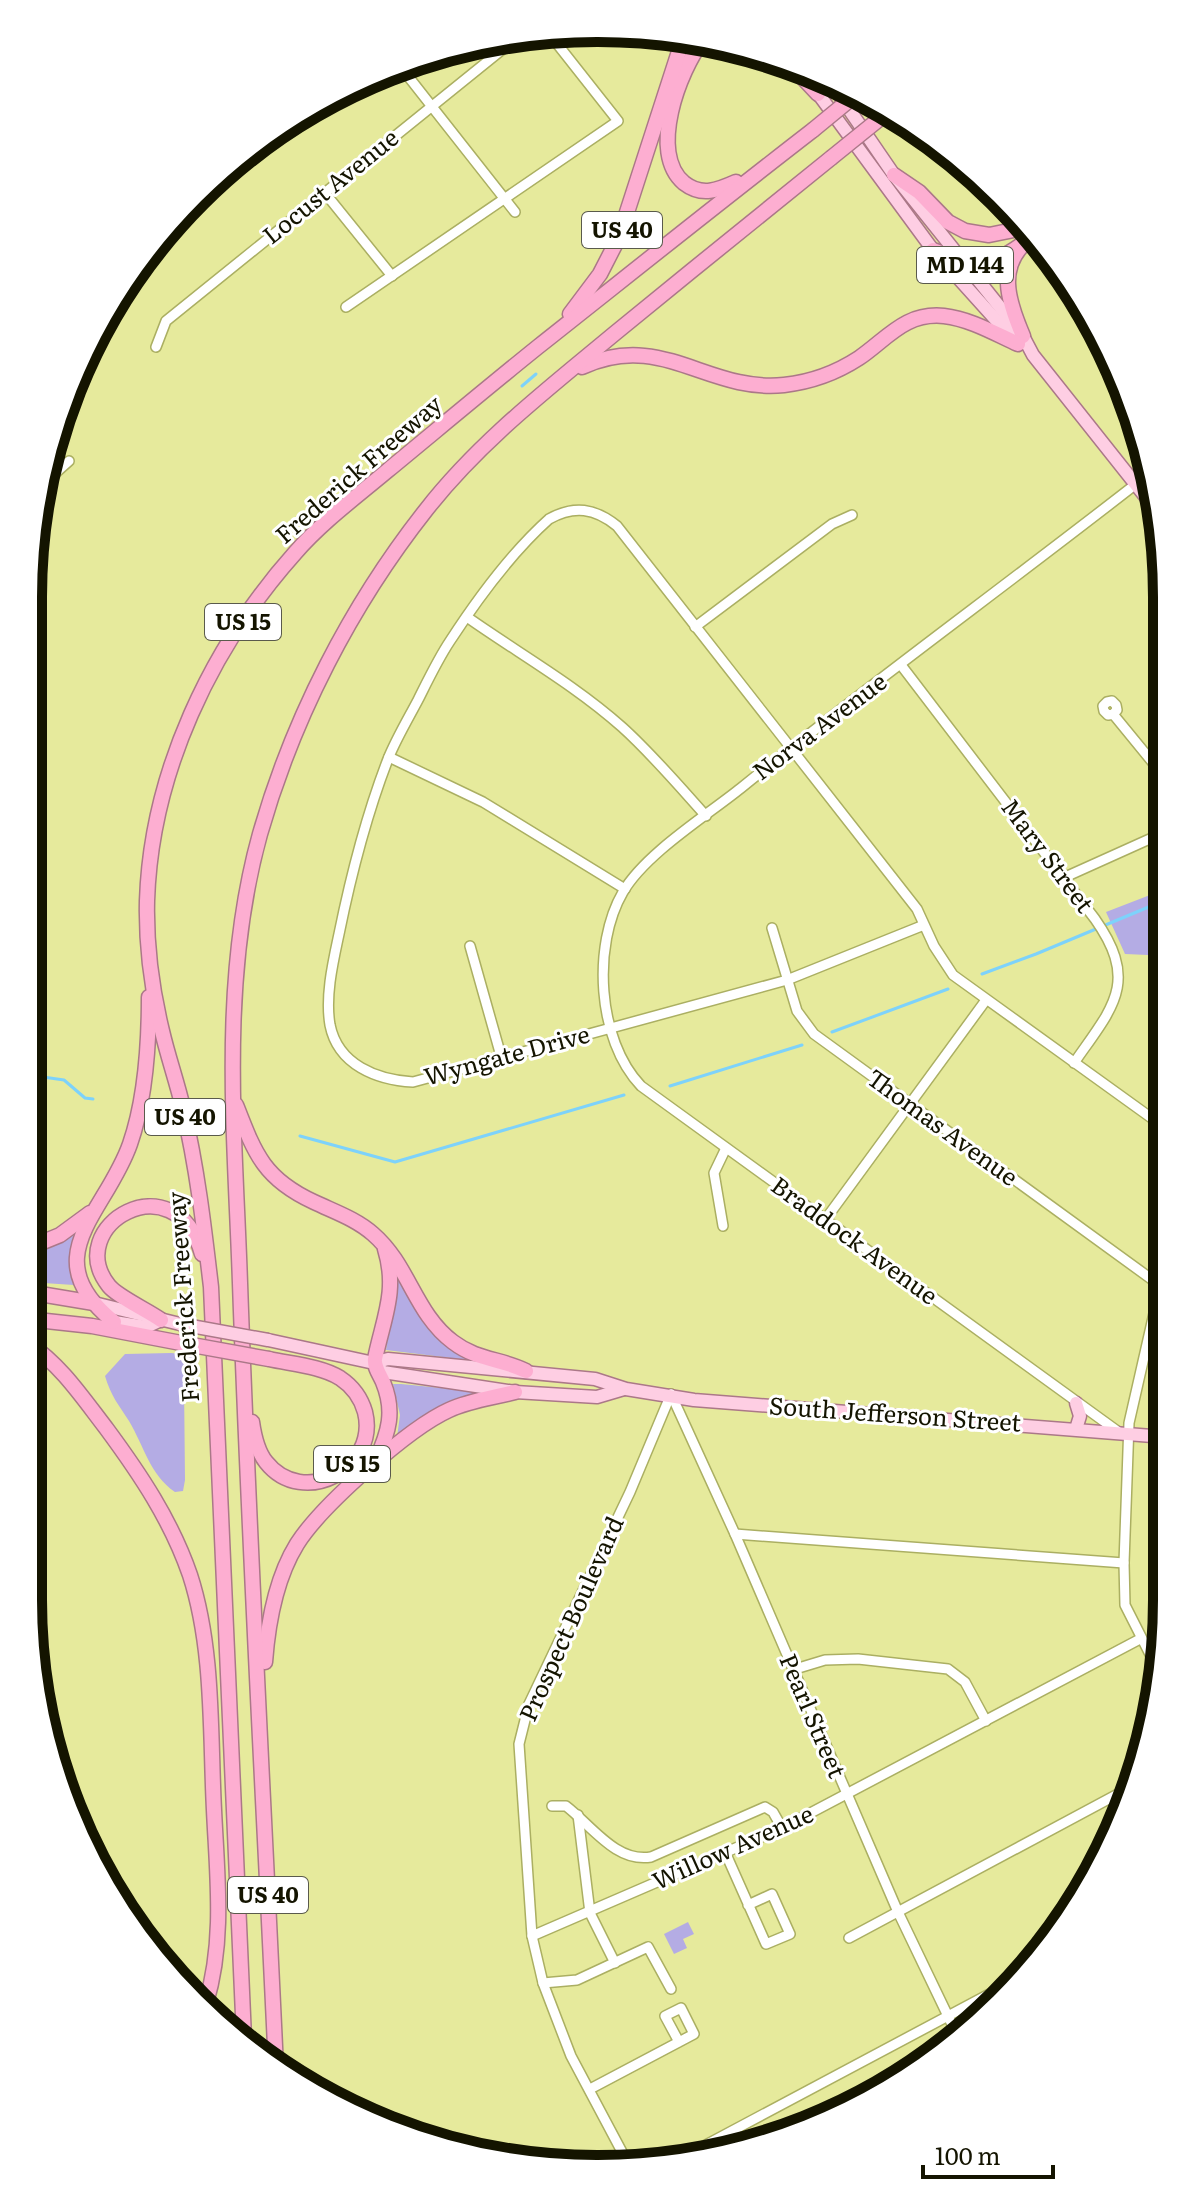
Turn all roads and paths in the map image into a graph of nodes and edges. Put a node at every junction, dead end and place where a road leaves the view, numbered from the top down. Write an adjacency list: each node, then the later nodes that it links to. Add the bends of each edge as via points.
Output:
1 (557, 43): 16 (street, via 618,121)
2 (680, 49): 28 (highway, US 40, via 610,257 572,313)
3 (500, 51): 11 (street, Locust Avenue)
4 (696, 51): 13 (highway, via 670,120 666,146 674,171 688,186 708,192)
5 (407, 75): 11 (street)
6 (808, 83): 8 (highway)
7 (811, 85): 8 (main road, MD 144)
8 (818, 94): 21 (main road, MD 144)
9 (842, 98): 14 (main road)
10 (848, 101): 13 (highway, Frederick Freeway / US 15, bridge)
11 (431, 105): 15 (street, Locust Avenue); 16 (street)
12 (880, 119): 27 (highway, US 15, bridge)
13 (758, 172): 28 (highway, Frederick Freeway / US 15)
14 (894, 175): 18 (highway, via 965,231); 22 (main road, MD 144)
15 (325, 193): 23 (street); 26 (street, Locust Avenue, via 166,321)
16 (505, 198): 17 (street); 23 (street)
17 (515, 212)
18 (1019, 236)
19 (1023, 240): 22 (highway, via 1006,256 970,265)
20 (1024, 242): 25 (highway, via 1007,287)
21 (933, 250): 22 (highway); 25 (main road, MD 144)
22 (962, 261): 25 (main road, MD 144)
23 (392, 276): 24 (street)
24 (346, 307)
25 (1020, 340): 27 (highway, via 932,316 907,321 843,367 797,383 736,383 645,355 594,362); 32 (main road, MD 144)
26 (156, 347)
27 (564, 376): 55 (highway, US 15, via 512,419 427,508 394,551 321,676 260,834 246,898 231,1036)
28 (492, 383): 49 (highway, Frederick Freeway / US 15, via 296,551 219,659 168,777 150,868)
29 (69, 461): 30 (street)
30 (57, 472)
31 (1140, 481): 32 (street, Norva Avenue)
32 (1136, 484): 33 (main road, MD 144); 37 (street, Norva Avenue)
33 (1143, 493)
34 (852, 515): 36 (street, via 832,524)
35 (467, 617): 36 (street, Wyngate Drive, via 540,527 560,513 584,510 617,526); 40 (street, Wyngate Drive); 42 (street, via 621,726)
36 (695, 627): 39 (street, Wyngate Drive)
37 (901, 665): 39 (street, Norva Avenue); 44 (street, Mary Street)
38 (1113, 714): 41 (street)
39 (791, 748): 42 (street, Norva Avenue); 46 (street, Wyngate Drive, via 917,909)
40 (389, 757): 45 (street, via 483,802); 53 (street, Wyngate Drive, via 353,865 333,964 330,1026 354,1063 382,1079 413,1082)
41 (1153, 763)
42 (706, 816): 45 (street, Norva Avenue, via 648,862)
43 (1153, 838): 44 (street)
44 (1063, 878): 54 (street, Mary Street, via 1105,933 1118,980 1113,1006)
45 (625, 889): 52 (street, Norva Avenue, via 609,925 602,965)
46 (924, 925): 50 (street, Wyngate Drive); 51 (street, Wyngate Drive, via 948,969)
47 (772, 928): 50 (street, Thomas Avenue)
48 (470, 946): 53 (street)
49 (149, 948): 59 (highway, US 15, via 141,1094 130,1143); 65 (highway, Frederick Freeway / US 40, via 161,1028 199,1188)
50 (787, 980): 52 (street, Wyngate Drive); 56 (street, Thomas Avenue, via 797,1011 814,1034)
51 (986, 1000): 54 (street); 56 (street)
52 (612, 1028): 53 (street, Wyngate Drive); 58 (street, Braddock Avenue, via 624,1064 641,1086)
53 (501, 1056)
54 (1074, 1063): 57 (street)
55 (231, 1094): 63 (highway, via 249,1141 272,1174 298,1194 352,1219); 77 (highway, US 15)
56 (910, 1104): 60 (street); 64 (street, Thomas Avenue)
57 (1153, 1119)
58 (726, 1148): 60 (street, Braddock Avenue); 61 (street, via 714,1173)
59 (99, 1204): 62 (highway, US 15); 67 (highway, via 76,1253 80,1283)
60 (825, 1220): 80 (street, Braddock Avenue)
61 (723, 1226)
62 (42, 1242)
63 (383, 1243): 74 (highway, via 392,1275); 75 (highway, via 444,1335 483,1359)
64 (1153, 1280)
65 (211, 1287): 69 (highway, via 195,1235 182,1218 152,1206 121,1214 102,1239 101,1270 111,1289); 98 (highway, Frederick Freeway / US 40)
66 (42, 1294): 67 (highway)
67 (94, 1303): 69 (main road); 71 (highway)
68 (42, 1312): 71 (highway)
69 (161, 1320): 71 (main road, South Jefferson Street, via 146,1327); 74 (main road, South Jefferson Street, bridge)
70 (42, 1321): 77 (highway, US 15, bridge, via 332,1373 356,1393 364,1410 362,1449 335,1477 296,1481 278,1473 255,1442)
71 (114, 1322)
72 (1153, 1322): 82 (street)
73 (42, 1353): 107 (highway, via 69,1380 146,1484 191,1577 205,1651 218,1901 216,1962)
74 (374, 1363): 75 (main road, South Jefferson Street, via 388,1359); 78 (main road, South Jefferson Street, via 383,1372); 84 (highway, via 391,1417)
75 (526, 1371): 76 (main road, South Jefferson Street, via 595,1379)
76 (626, 1389): 78 (main road, South Jefferson Street, via 597,1397); 79 (main road, South Jefferson Street)
77 (243, 1391): 91 (highway, US 40)
78 (515, 1392): 84 (highway, via 446,1411)
79 (671, 1394): 81 (main road, South Jefferson Street); 85 (street, Pearl Street); 102 (street, Prospect Boulevard, via 529,1704 519,1744)
80 (1076, 1403): 81 (main road); 82 (street, Braddock Avenue)
81 (1076, 1429): 82 (main road, South Jefferson Street)
82 (1124, 1433): 83 (main road, South Jefferson Street); 86 (street)
83 (1153, 1436)
84 (374, 1463): 91 (highway, via 306,1533 288,1564 269,1619)
85 (735, 1534): 86 (street); 89 (street, Pearl Street)
86 (1124, 1563): 87 (street, via 1125,1605)
87 (1140, 1639): 88 (street); 90 (street, Willow Avenue)
88 (1150, 1656)
89 (792, 1670): 90 (street, via 825,1660 858,1659 948,1669 965,1682); 93 (street, Pearl Street)
90 (986, 1721): 93 (street, Willow Avenue)
91 (260, 1722): 114 (highway, US 40)
92 (1118, 1794): 100 (street)
93 (846, 1795): 96 (street, Willow Avenue); 100 (street, Pearl Street)
94 (552, 1806): 95 (street, via 566,1806)
95 (578, 1815): 96 (street, via 609,1845 637,1859 765,1807); 101 (street)
96 (782, 1828): 97 (street, Willow Avenue)
97 (725, 1852): 99 (street); 101 (street, Willow Avenue)
98 (237, 1868): 109 (highway); 111 (highway, Frederick Freeway / US 40)
99 (748, 1905): 99 (street, via 766,1944 790,1934 772,1894)
100 (898, 1912): 103 (street); 110 (street, Pearl Street)
101 (590, 1913): 102 (street, Willow Avenue); 104 (street)
102 (532, 1936): 105 (street, Prospect Boulevard)
103 (849, 1938)
104 (615, 1963): 105 (street, via 577,1980); 106 (street, via 648,1947)
105 (543, 1983): 115 (street, Prospect Boulevard)
106 (671, 1989)
107 (208, 1995)
108 (986, 1996): 110 (street)
109 (213, 2000)
110 (948, 2016): 112 (street, Pearl Street); 116 (street)
111 (242, 2026)
112 (953, 2026)
113 (679, 2042): 115 (street)
114 (275, 2051)
115 (590, 2089): 117 (street, Prospect Boulevard)
116 (709, 2143)
117 (623, 2154)

